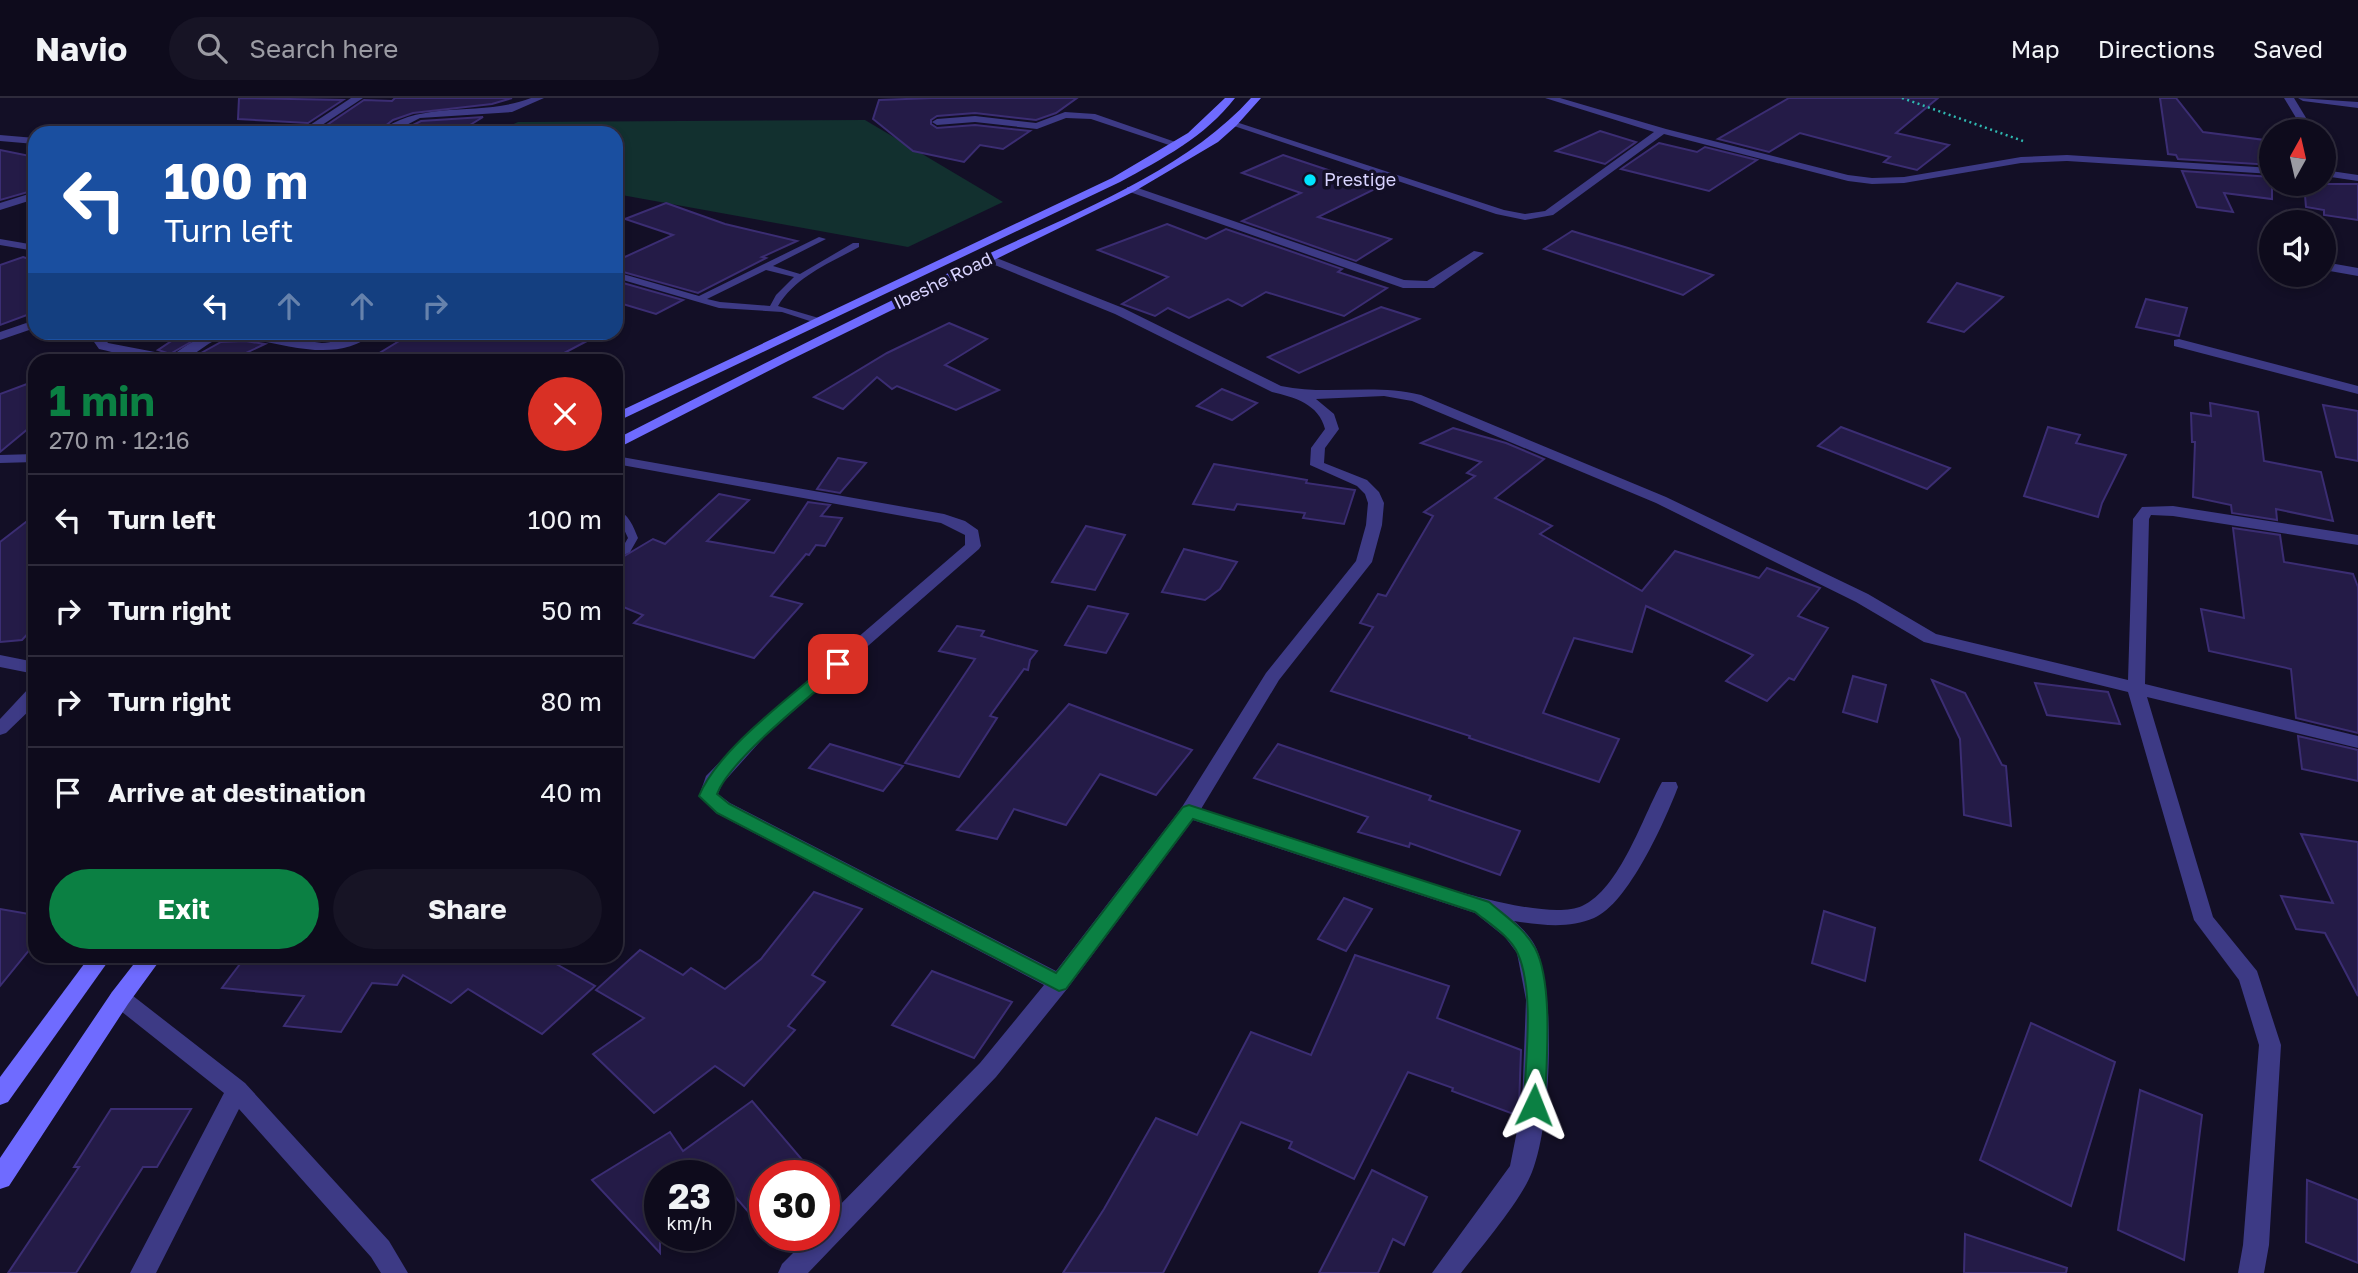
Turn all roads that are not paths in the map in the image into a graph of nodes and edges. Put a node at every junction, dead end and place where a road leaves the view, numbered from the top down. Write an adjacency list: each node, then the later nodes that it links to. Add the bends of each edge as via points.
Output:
1 (358, 98): 12 (street)
2 (539, 98): 13 (street, via 512,109 418,115)
3 (1230, 98): 17 (main road, Ibeshe Road, via 1205,126)
4 (1256, 98): 11 (main road, Ibeshe Road)
5 (1550, 98): 14 (street)
6 (2289, 98): 9 (street)
7 (2303, 98): 8 (street)
8 (2358, 105)
9 (2302, 119)
10 (937, 122): 17 (street, via 975,119 1037,126 1077,114)
11 (1233, 124): 14 (street, via 1527,217 1549,213); 21 (main road, Ibeshe Road)
12 (314, 126)
13 (397, 126)
14 (1662, 131): 18 (street, via 1872,181 2067,158)
15 (0, 138): 16 (street)
16 (28, 140)
17 (1179, 145): 37 (main road, Ibeshe Road, via 1116,180)
18 (2259, 170)
19 (2336, 174): 20 (street)
20 (2358, 178)
21 (1131, 189): 28 (street, via 1403,284 1430,285); 29 (main road, Ibeshe Road)
22 (28, 197): 23 (street)
23 (0, 207)
24 (822, 239): 30 (lane)
25 (0, 242): 27 (street)
26 (856, 246): 34 (lane)
27 (28, 247)
28 (1478, 253)
29 (989, 259): 48 (street, via 1119,311 1277,389); 50 (main road, Ibeshe Road)
30 (766, 267): 34 (lane); 35 (lane)
31 (2336, 268): 32 (street)
32 (2358, 272)
33 (623, 277): 35 (lane)
34 (802, 277): 36 (lane, via 780,293)
35 (698, 300): 36 (lane)
36 (773, 308): 37 (lane)
37 (819, 321): 49 (main road, Ibeshe Road)
38 (28, 326): 39 (street)
39 (0, 336)
40 (99, 340): 45 (street, via 104,346)
41 (206, 340): 46 (street)
42 (269, 340): 43 (street, via 322,347)
43 (351, 340)
44 (2179, 343): 47 (street)
45 (145, 354)
46 (183, 354)
47 (2358, 390)
48 (1304, 395): 59 (street, via 1384,392 1416,398 1661,500 1863,598 1930,638); 64 (street, via 1329,417 1332,429 1318,448 1317,464 1372,492 1376,503 1370,547 1342,593 1272,677)
49 (623, 415)
50 (623, 441)
51 (28, 458): 52 (street)
52 (0, 459)
53 (623, 461): 68 (street, via 944,519 973,533 973,546 760,732 713,781 708,796)
54 (623, 519): 56 (lane, via 633,538)
55 (2358, 540): 59 (street, via 2147,510 2141,519)
56 (623, 552)
57 (0, 661): 58 (street)
58 (28, 667)
59 (2136, 688): 62 (street); 77 (street, via 2204,920 2249,977 2270,1045)
60 (28, 702): 61 (street)
61 (0, 729)
62 (2358, 742)
63 (1669, 787): 65 (street, via 1621,878 1589,912 1532,915)
64 (1189, 812): 65 (street); 68 (street)
65 (1482, 907): 76 (street, via 1512,931 1527,951 1537,1000 1534,1105 1521,1170)
66 (96, 963): 71 (main road)
67 (147, 963): 69 (main road)
68 (1059, 984): 75 (street, via 988,1070)
69 (120, 998): 70 (street); 72 (main road)
70 (237, 1090): 73 (street); 74 (street, via 380,1249)
71 (0, 1095)
72 (0, 1178)
73 (143, 1273)
74 (395, 1273)
75 (791, 1273)
76 (1445, 1273)
77 (2252, 1273)

